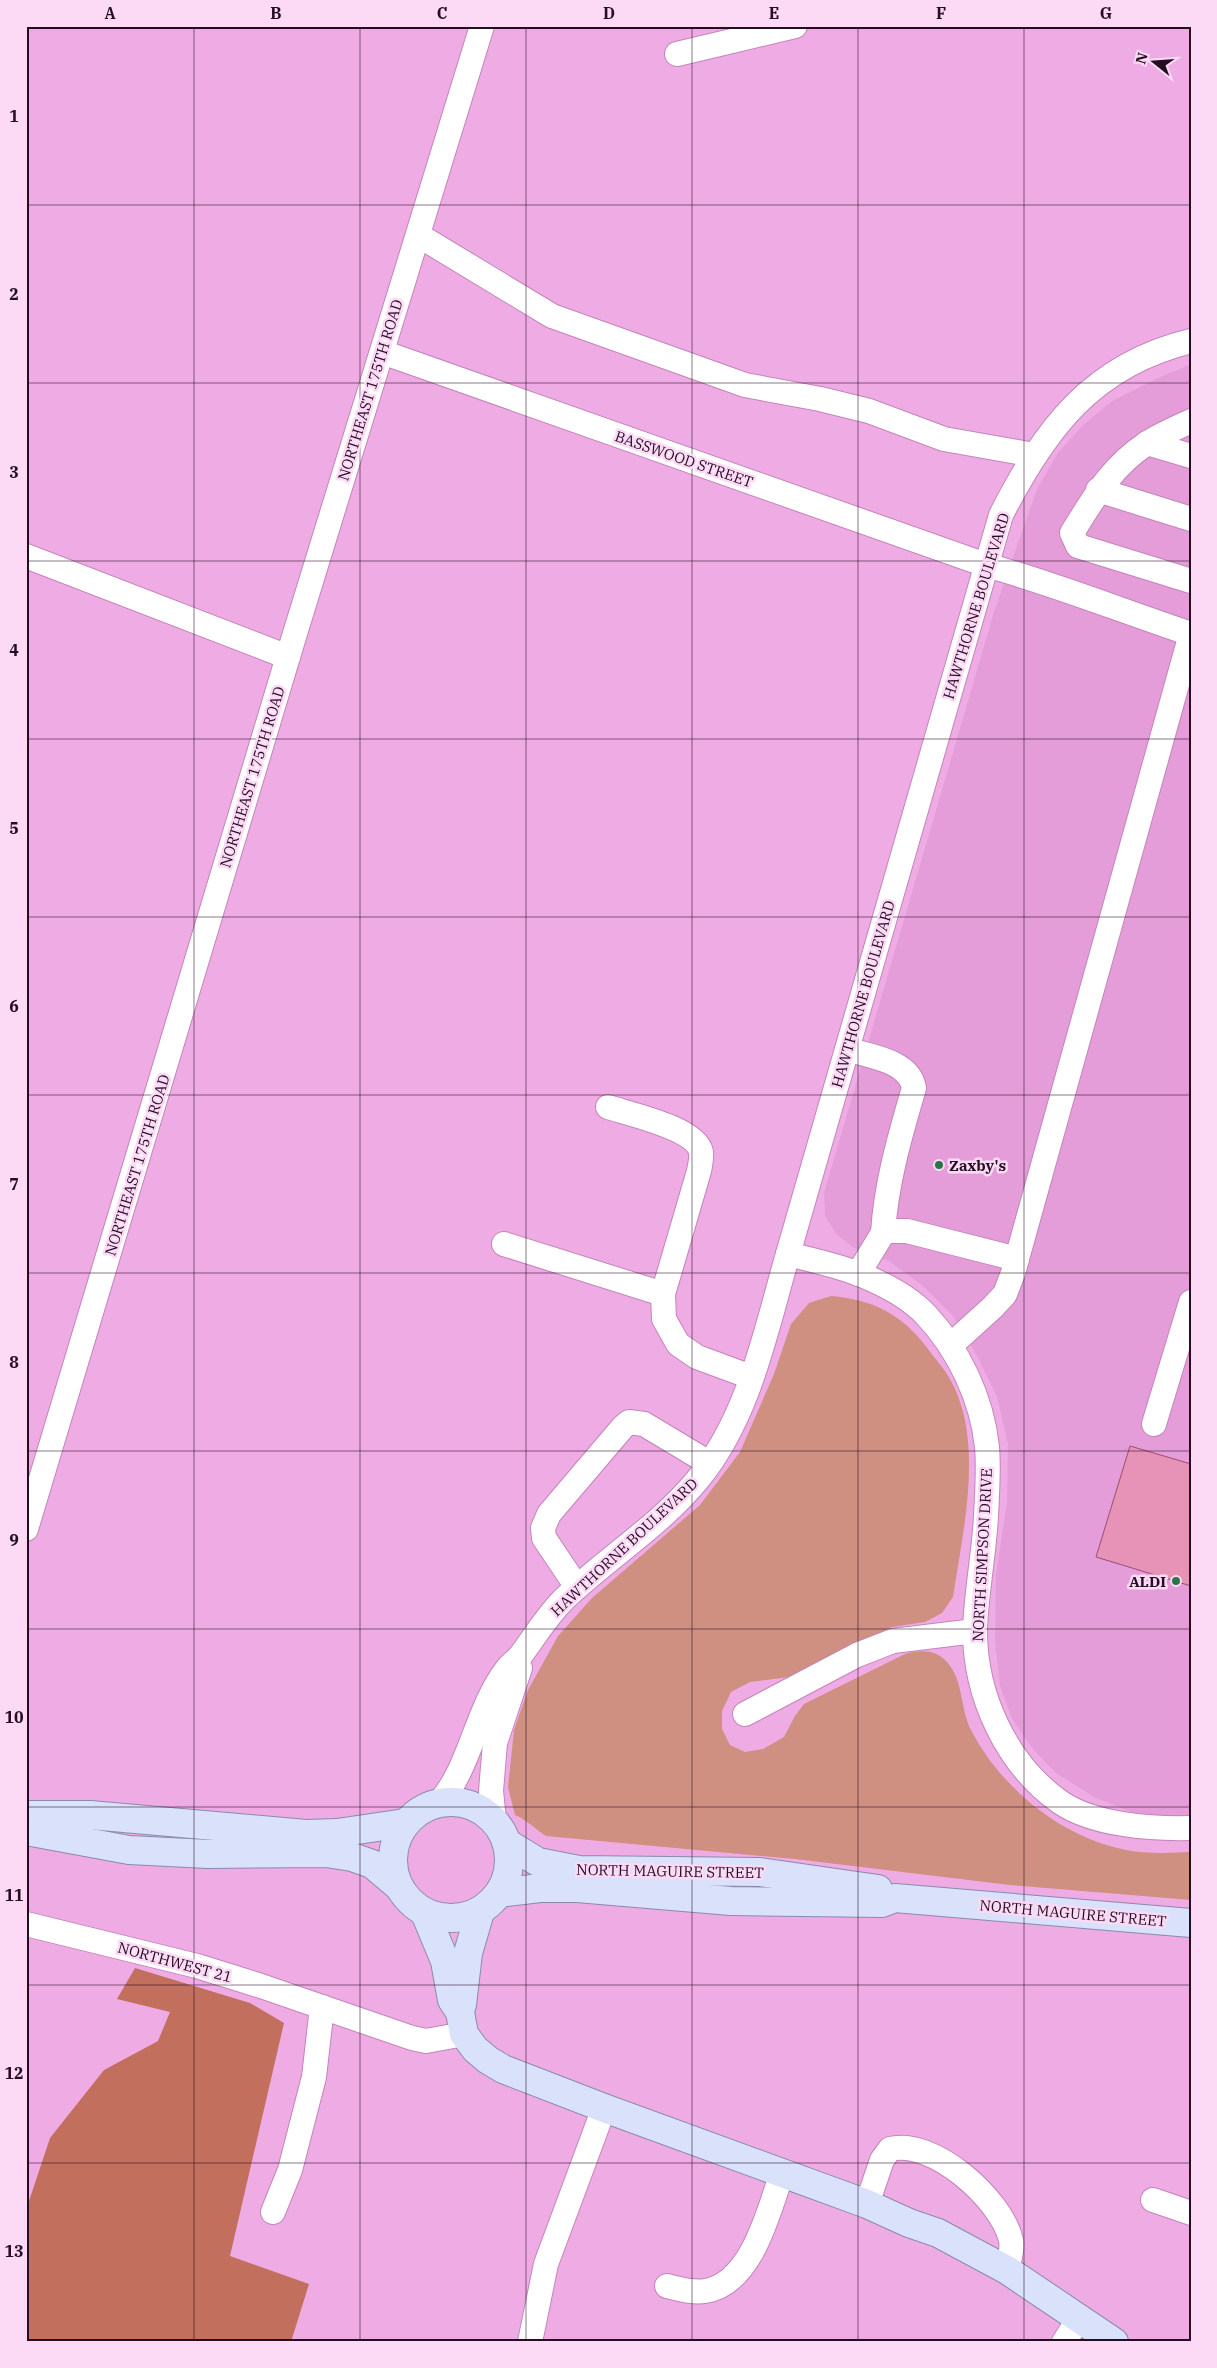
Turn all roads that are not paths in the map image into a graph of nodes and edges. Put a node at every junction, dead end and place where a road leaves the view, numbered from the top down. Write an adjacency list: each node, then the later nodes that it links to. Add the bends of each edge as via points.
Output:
1 (482, 26): 4 (street, NORTHEAST 175TH ROAD)
2 (795, 26): 3 (street)
3 (677, 54)
4 (418, 235): 6 (street, NORTHEAST 175TH ROAD); 9 (street, via 552,316 570,323 745,385 869,411 944,439)
5 (1191, 341): 9 (street, HAWTHORNE BOULEVARD, via 1163,348 1124,368 1075,402)
6 (382, 352): 14 (street, BASSWOOD STREET); 17 (street, NORTHEAST 175TH ROAD)
7 (1191, 421): 8 (street)
8 (1147, 443): 10 (street); 11 (street, via 1128,457)
9 (1034, 455): 14 (street, HAWTHORNE BOULEVARD, via 1001,515)
10 (1191, 456)
11 (1098, 490): 12 (street); 15 (street, via 1072,533 1078,546)
12 (1191, 519)
13 (26, 556): 17 (street)
14 (986, 565): 16 (street, BASSWOOD STREET, via 1040,580); 18 (street, HAWTHORNE BOULEVARD)
15 (1191, 581)
16 (1191, 634): 23 (street)
17 (288, 657): 31 (street, NORTHEAST 175TH ROAD)
18 (847, 1049): 20 (street, via 900,1066 912,1078 914,1088 892,1165); 22 (street, HAWTHORNE BOULEVARD)
19 (608, 1108): 25 (street, via 679,1130 693,1139 701,1151 699,1172)
20 (883, 1233): 23 (street, via 907,1231); 24 (street)
21 (504, 1244): 25 (street)
22 (788, 1254): 24 (street, NORTH SIMPSON DRIVE); 28 (street, HAWTHORNE BOULEVARD)
23 (1017, 1259): 27 (street, via 1005,1294)
24 (858, 1274): 27 (street, NORTH SIMPSON DRIVE, via 900,1295 925,1314)
25 (664, 1294): 28 (street, via 664,1319 678,1344 697,1357)
26 (1191, 1302): 29 (street)
27 (950, 1346): 33 (street, NORTH SIMPSON DRIVE, via 969,1380 982,1415 987,1448 986,1519)
28 (752, 1377): 30 (street, HAWTHORNE BOULEVARD, via 729,1432)
29 (1154, 1424)
30 (709, 1463): 32 (street, HAWTHORNE BOULEVARD, via 669,1510); 32 (street, via 644,1424 629,1422 623,1427 549,1514 543,1528 544,1538)
31 (26, 1529)
32 (577, 1587): 34 (street, HAWTHORNE BOULEVARD, via 537,1630)
33 (975, 1631): 35 (street, via 893,1641 857,1655); 39 (street, NORTH SIMPSON DRIVE, via 978,1664 990,1710 1003,1736 1030,1775 1060,1802 1099,1818 1153,1828)
34 (520, 1656): 36 (street, HAWTHORNE BOULEVARD, via 495,1688 454,1784); 41 (street, HAWTHORNE BOULEVARD, via 520,1673 495,1743 491,1791)
35 (745, 1714)
36 (439, 1803): 38 (main road); 41 (main road, via 472,1806)
37 (26, 1814): 38 (main road, via 90,1815 306,1834)
38 (405, 1823): 42 (main road, via 394,1846)
39 (1191, 1828)
40 (26, 1831): 42 (main road, via 129,1850 208,1854 326,1853 372,1864)
41 (500, 1832): 43 (main road, via 508,1867); 44 (main road, NORTH MAGUIRE STREET, via 538,1862 579,1870 760,1872 884,1890)
42 (397, 1884): 46 (main road, via 412,1905)
43 (499, 1893): 44 (main road, NORTH MAGUIRE STREET, via 577,1888 731,1901 882,1903); 45 (main road)
44 (895, 1898): 47 (main road, NORTH MAGUIRE STREET)
45 (480, 1912): 46 (main road, via 454,1917); 50 (main road, via 468,1953)
46 (425, 1913): 50 (main road, via 445,1960 452,2000)
47 (1191, 1923)
48 (26, 1924): 49 (street, NORTHWEST 21, via 198,1966)
49 (322, 2007): 50 (street, NORTHWEST 21, via 419,2039 443,2039); 55 (street, via 314,2077 290,2170)
50 (462, 2023): 51 (main road, via 474,2049 503,2069)
51 (604, 2108): 52 (main road); 60 (street, via 546,2264)
52 (782, 2173): 54 (main road); 58 (street, via 762,2232 737,2272 723,2285 706,2291)
53 (1153, 2200): 56 (street)
54 (867, 2204): 57 (main road, via 938,2233); 57 (street, via 882,2160 890,2149 908,2148 943,2161 965,2175 997,2209 1011,2240 1012,2253)
55 (273, 2212)
56 (1191, 2213)
57 (1007, 2270): 59 (main road)
58 (667, 2286)
59 (1080, 2317): 61 (street); 62 (main road)
60 (530, 2342)
61 (1064, 2342)
62 (1114, 2342)

